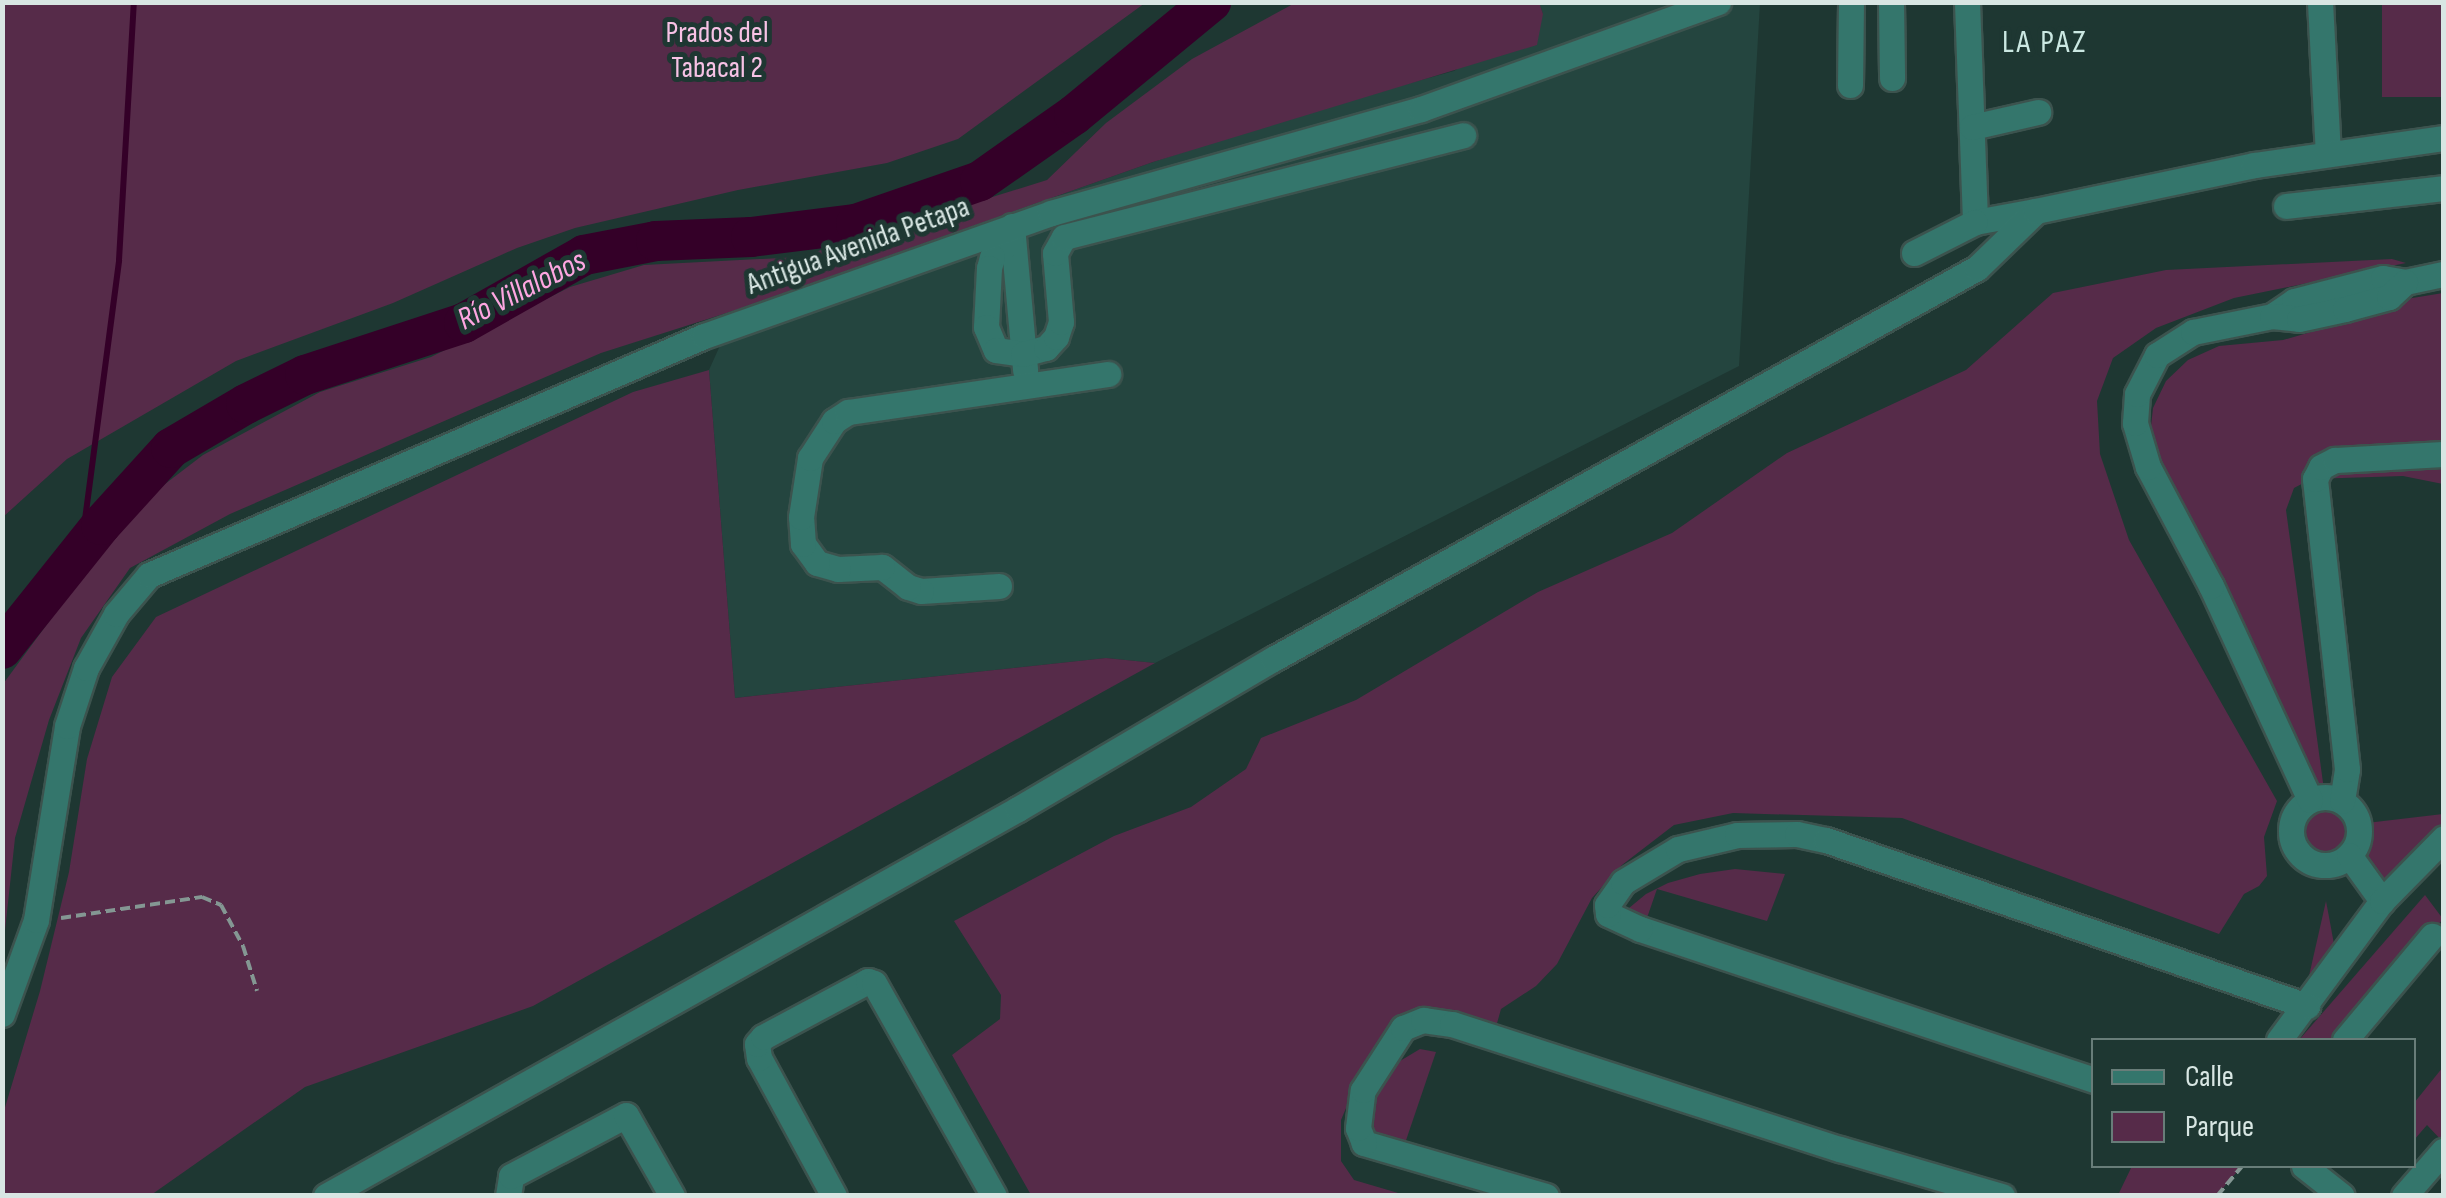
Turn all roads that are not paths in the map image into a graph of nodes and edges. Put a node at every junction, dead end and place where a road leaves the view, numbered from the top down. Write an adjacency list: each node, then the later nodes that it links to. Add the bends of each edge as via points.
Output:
1 (1718, 2): 17 (street, Antigua Avenida Petapa, via 1421,108)
2 (1851, 2): 7 (street)
3 (1891, 2): 6 (street)
4 (1967, 2): 9 (street)
5 (2320, 2): 12 (street)
6 (1892, 78)
7 (1850, 85)
8 (2038, 112): 9 (street)
9 (1972, 127): 16 (street)
10 (1463, 135): 20 (street, via 1064,236 1055,253 1061,322 1056,337 1046,348)
11 (2444, 138): 12 (street)
12 (2328, 153): 15 (street)
13 (2444, 188): 14 (street)
14 (2286, 206)
15 (2036, 211): 16 (street); 38 (street, via 1976,268)
16 (1975, 222): 18 (street)
17 (1011, 233): 20 (street); 32 (street, Antigua Avenida Petapa, via 704,336 148,575 86,668 67,726 36,920)
18 (1914, 253)
19 (2444, 274): 25 (street, via 2405,282 2389,297 2345,309 2192,332 2164,349 2142,381 2135,423 2148,467)
20 (1023, 354): 22 (street)
21 (1108, 374): 22 (street)
22 (1028, 385): 24 (street, via 848,412 834,420 810,458 803,485 803,544 817,564 882,568 920,591)
23 (2444, 454): 26 (street, via 2335,460 2315,480 2346,769)
24 (999, 586)
25 (2310, 800): 26 (street); 28 (street, via 2295,815 2295,846 2320,864)
26 (2342, 802): 28 (street, via 2358,826)
27 (2444, 838): 29 (street)
28 (2349, 855): 29 (street)
29 (2382, 901): 31 (street)
30 (2432, 936): 34 (street)
31 (2307, 1006): 33 (street); 35 (street, via 1797,834 1737,835 1678,848 1623,882 1607,905 1608,914 1640,929)
32 (2, 1014)
33 (2281, 1038)
34 (2347, 1038)
35 (2091, 1079)
36 (2442, 1152): 46 (street)
37 (2307, 1168): 45 (street)
38 (326, 1196)
39 (508, 1196): 40 (street, via 511,1176 626,1116)
40 (672, 1196)
41 (834, 1196): 42 (street, via 757,1044 868,981)
42 (994, 1196)
43 (1546, 1196): 44 (street, via 1364,1143 1358,1128 1363,1090 1403,1028 1422,1020 1452,1024)
44 (2002, 1196)
45 (2342, 1196)
46 (2404, 1196)

